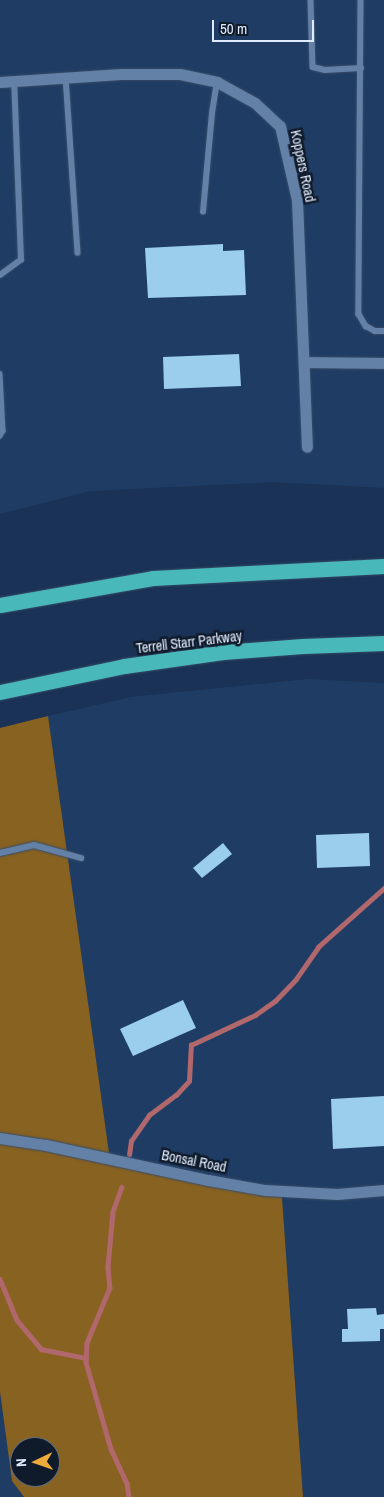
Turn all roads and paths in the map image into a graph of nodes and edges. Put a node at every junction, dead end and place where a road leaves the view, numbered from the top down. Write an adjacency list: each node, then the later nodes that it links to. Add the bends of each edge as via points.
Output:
1 (311, 0): 3 (lane, via 313,67 324,70)
2 (361, 0): 3 (lane)
3 (360, 68): 11 (lane, via 359,314 366,326)
4 (66, 77): 5 (street, Koppers Road); 7 (street, Koppers Road, via 180,74); 9 (lane)
5 (14, 81): 6 (street, Koppers Road); 10 (lane, via 21,260)
6 (0, 82)
7 (217, 82): 8 (lane); 12 (street, Koppers Road, via 255,103 280,126 297,200)
8 (203, 212)
9 (78, 253)
10 (0, 275)
11 (384, 331)
12 (304, 362): 13 (street); 16 (street, Koppers Road)
13 (384, 363)
14 (0, 374): 15 (lane, via 3,431)
15 (0, 436)
16 (307, 447)
17 (384, 566): 18 (highway, via 153,578)
18 (0, 605)
19 (384, 643): 20 (highway, Terrell Starr Parkway, via 223,652 124,666)
20 (0, 692)
21 (0, 853): 22 (lane, via 34,845)
22 (80, 858)
23 (0, 1138): 24 (street, Bonsal Road, via 265,1190 338,1194)
24 (384, 1190)

